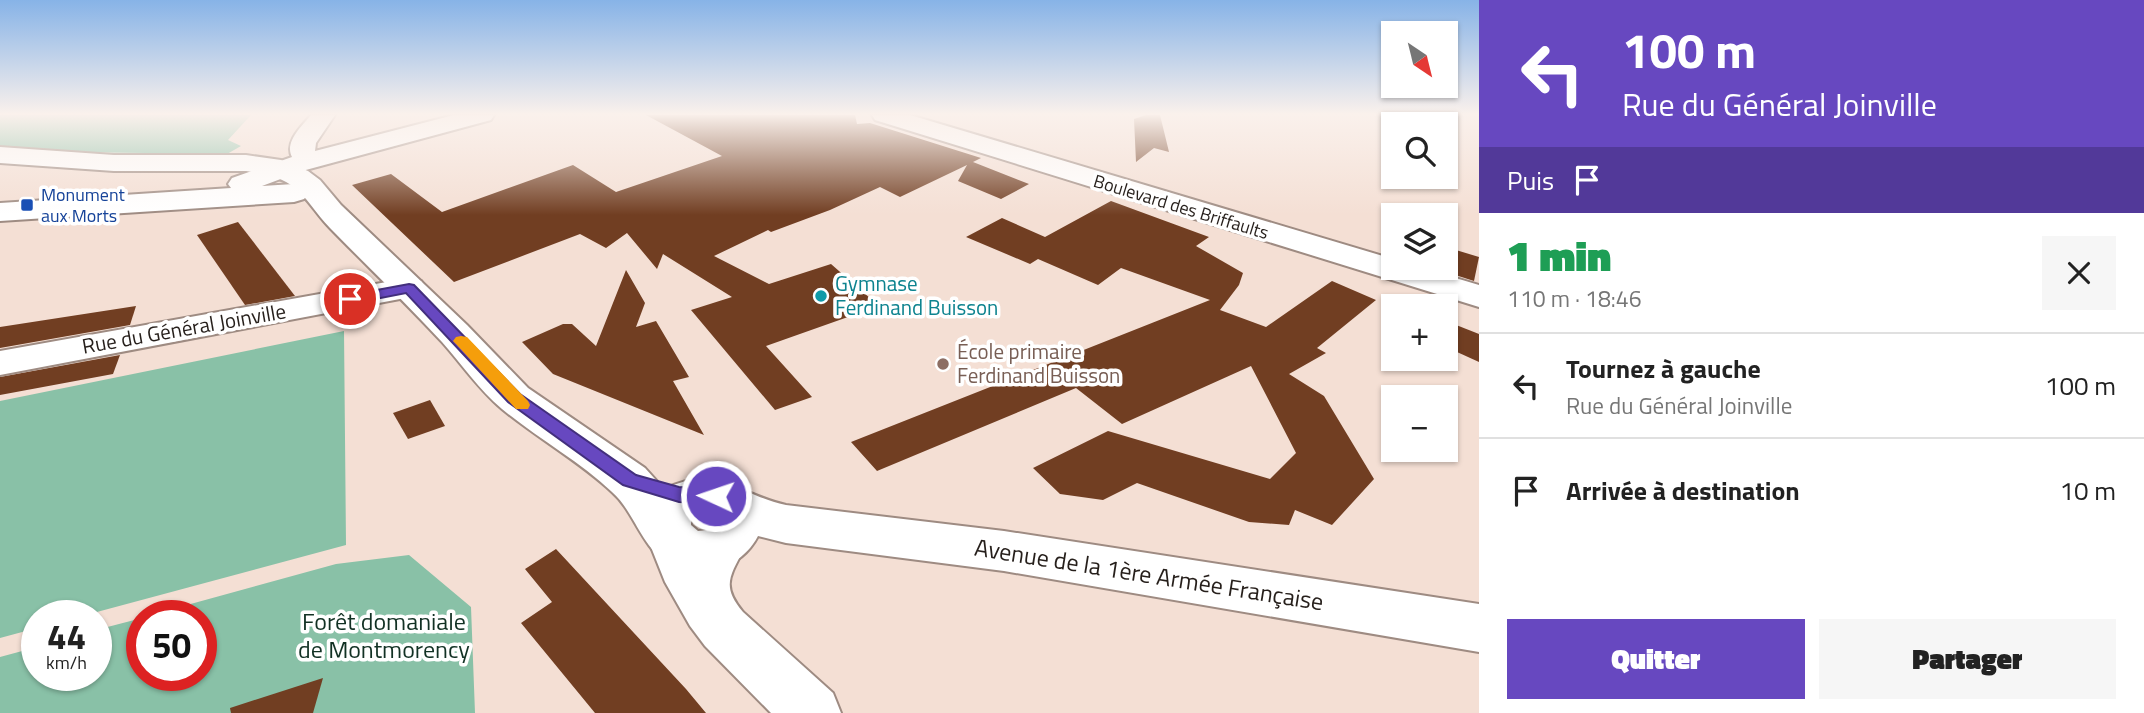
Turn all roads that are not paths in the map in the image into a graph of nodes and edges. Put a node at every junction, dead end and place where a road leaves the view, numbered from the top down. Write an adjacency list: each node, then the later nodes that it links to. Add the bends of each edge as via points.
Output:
1 (302, 148): 5 (street)
2 (373, 148): 5 (street)
3 (993, 148): 8 (street, Boulevard des Briffaults)
4 (7, 157): 5 (street, via 180,164)
5 (266, 181): 6 (street); 7 (street, via 330,211)
6 (0, 212)
7 (409, 288): 9 (street, Rue du Général Joinville); 10 (street, via 514,398 629,480 649,503)
8 (1479, 296)
9 (0, 363)
10 (702, 528): 11 (street, Avenue de la 1ère Armée Française, via 761,531 818,527 1004,551); 12 (street, via 691,582 724,629)
11 (1479, 628)
12 (812, 713)

